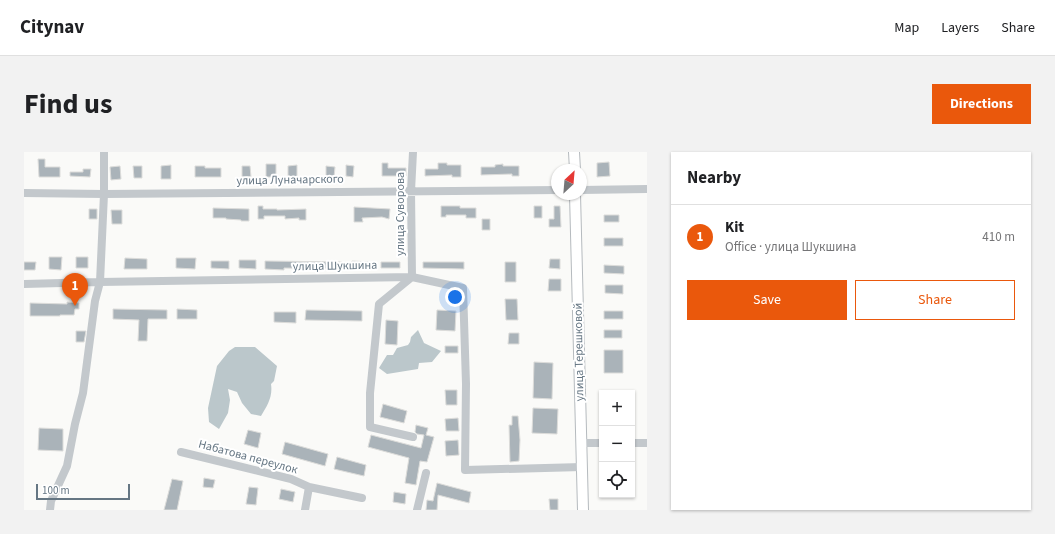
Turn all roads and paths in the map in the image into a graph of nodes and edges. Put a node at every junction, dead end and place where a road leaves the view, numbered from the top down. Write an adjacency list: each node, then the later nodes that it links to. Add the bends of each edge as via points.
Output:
1 (104, 152): 10 (street)
2 (413, 152): 8 (street, улица Суворова)
3 (574, 152): 4 (main road)
4 (575, 164)
5 (647, 189): 7 (street)
6 (551, 190): 8 (street, улица Луначарского)
7 (587, 190)
8 (411, 191): 10 (street, улица Луначарского); 12 (street, улица Суворова)
9 (24, 193): 10 (street, улица Луначарского)
10 (104, 194): 13 (street)
11 (575, 200): 16 (main road, улица Терешковой)
12 (412, 277): 13 (street, улица Шукшина); 15 (street, via 380,304 370,393 370,427); 21 (street, улица Шукшина, via 463,288 465,470)
13 (100, 282): 14 (street, улица Шукшина); 25 (street, via 95,301 83,393 67,466 51,501)
14 (24, 284)
15 (412, 437)
16 (581, 443): 17 (street); 21 (main road, улица Терешковой)
17 (599, 443)
18 (635, 443): 19 (street)
19 (647, 444)
20 (181, 452): 23 (street, Набатова переулок, via 291,479)
21 (582, 467): 28 (main road, улица Терешковой)
22 (426, 473): 27 (street)
23 (309, 487): 24 (street); 26 (street, Набатова переулок)
24 (362, 498)
25 (50, 510)
26 (305, 510)
27 (417, 510)
28 (583, 510)

